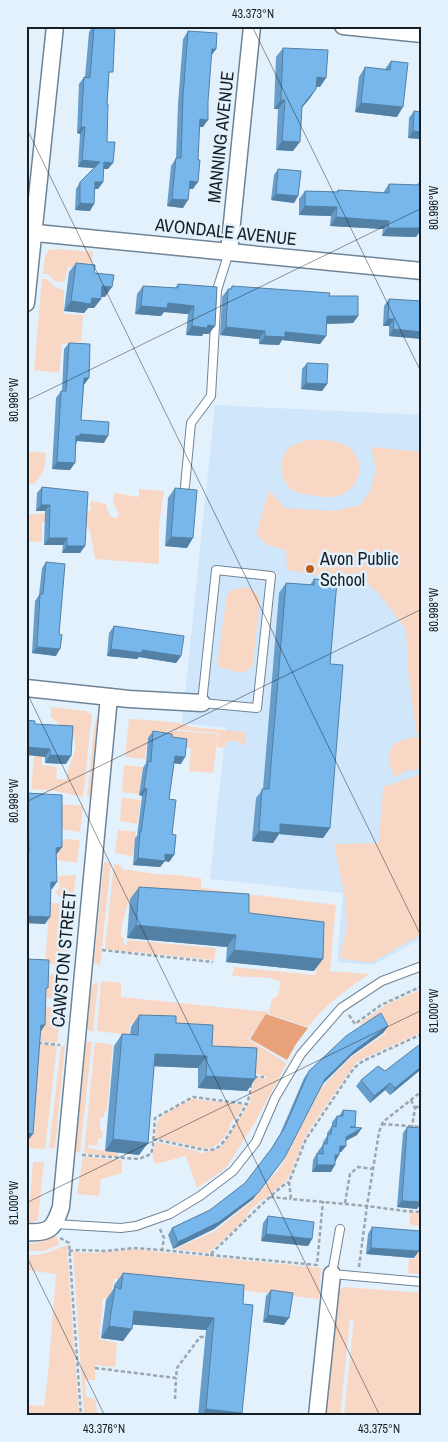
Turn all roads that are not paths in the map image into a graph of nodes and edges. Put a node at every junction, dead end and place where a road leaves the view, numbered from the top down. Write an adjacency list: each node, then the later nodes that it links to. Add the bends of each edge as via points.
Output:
1 (55, 26): 5 (street)
2 (252, 26): 6 (street, MANNING AVENUE)
3 (343, 26): 4 (street)
4 (422, 34)
5 (30, 233): 6 (street, AVONDALE AVENUE); 8 (street)
6 (230, 252): 7 (street, AVONDALE AVENUE); 9 (lane, via 217,290 211,396 191,423)
7 (422, 271)
8 (26, 303)
9 (185, 486)
10 (26, 688): 11 (street)
11 (109, 697): 12 (street); 14 (street, CAWSTON STREET, via 61,1201)
12 (202, 703): 12 (lane, via 257,708 271,576 216,570)
13 (422, 966): 14 (lane, via 382,981 341,1008 301,1054 275,1098 256,1142 233,1171 200,1196 170,1214 136,1226)
14 (55, 1224): 16 (street, via 47,1231)
15 (340, 1229): 17 (lane)
16 (26, 1232)
17 (332, 1274): 18 (lane); 19 (street)
18 (422, 1282)
19 (317, 1416)

